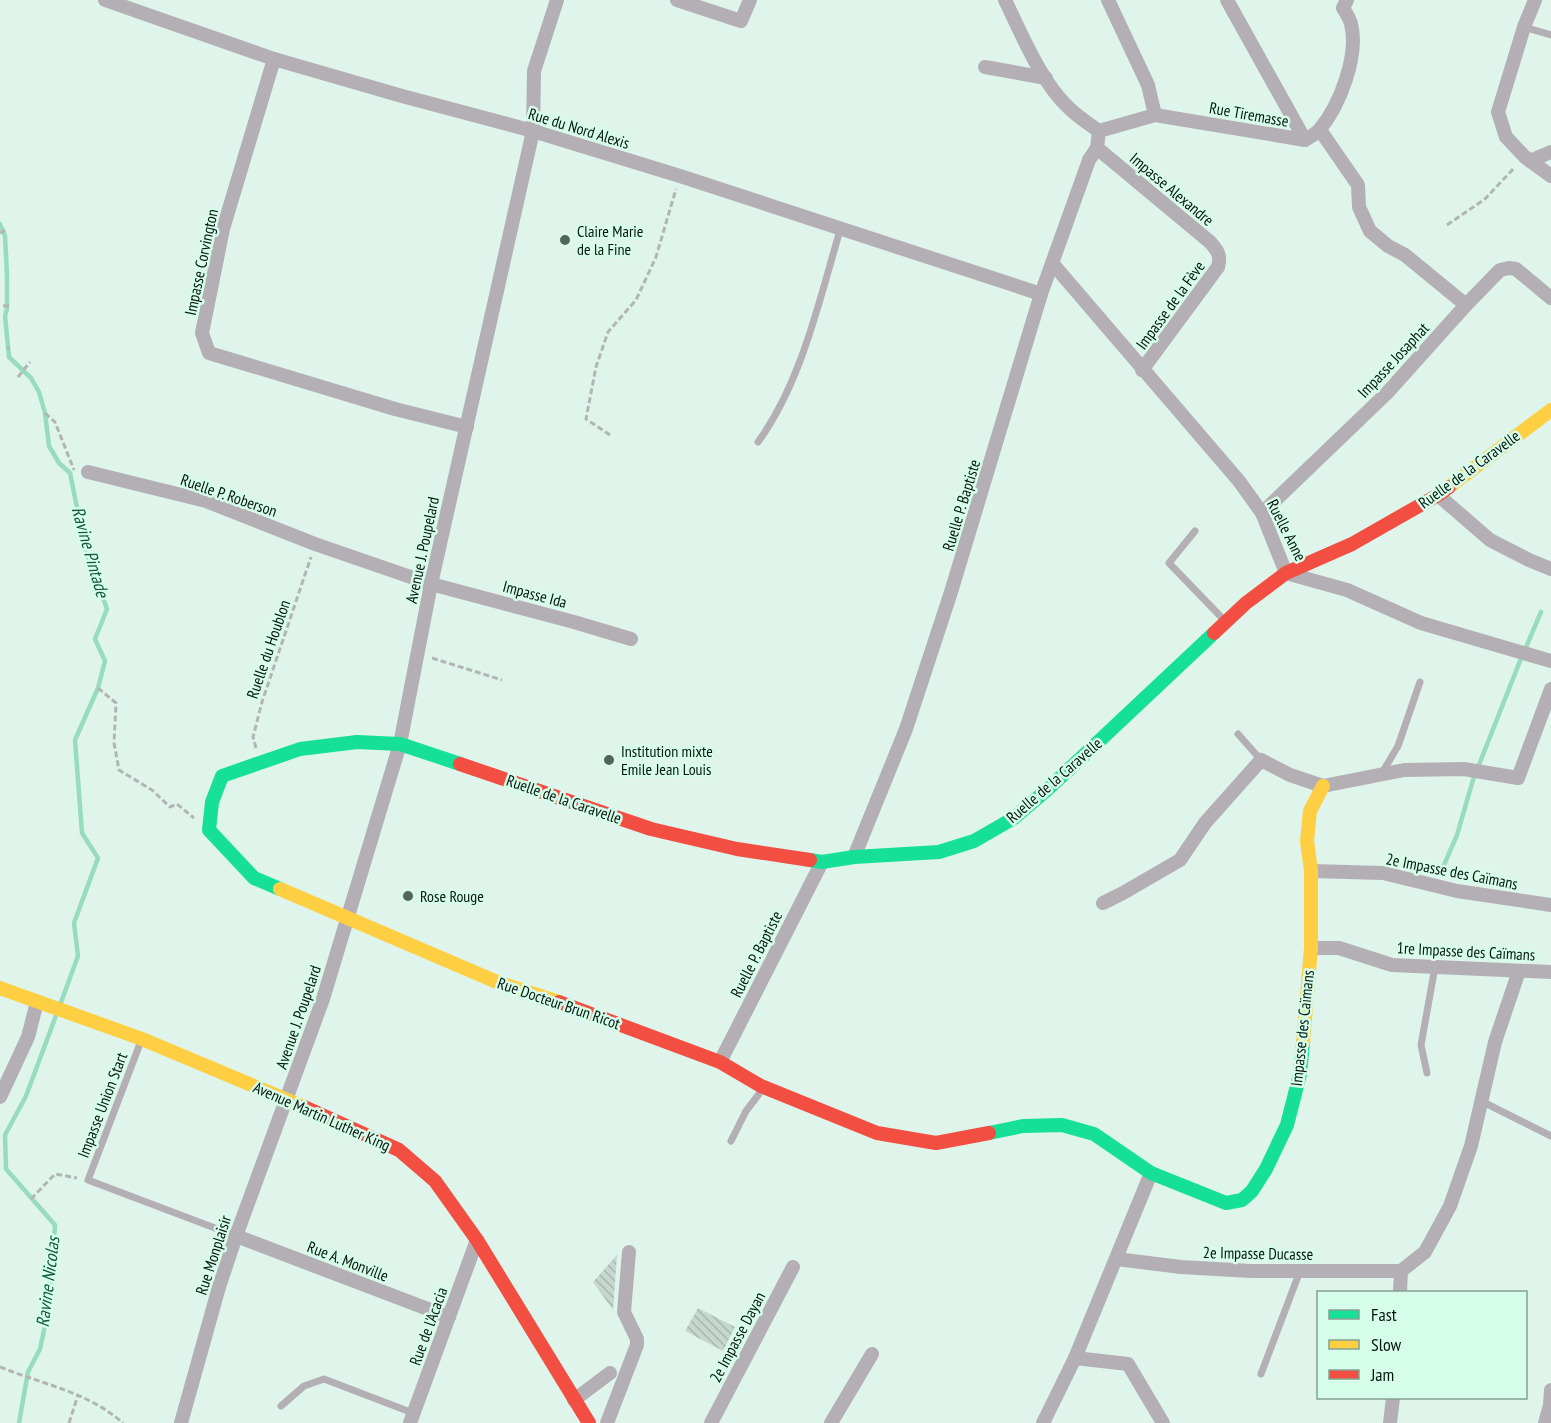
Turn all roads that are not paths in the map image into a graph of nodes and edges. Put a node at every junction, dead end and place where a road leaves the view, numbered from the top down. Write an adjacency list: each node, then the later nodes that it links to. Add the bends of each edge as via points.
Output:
1 (105, 0): 12 (street, Rue du Nord Alexis)
2 (557, 0): 17 (street, Avenue J. Poupelard, via 534,71)
3 (677, 0): 4 (street, via 741,21)
4 (750, 0)
5 (1005, 0): 14 (street)
6 (1108, 0): 15 (street, via 1148,85)
7 (1227, 0): 19 (street)
8 (1535, 0): 10 (street)
9 (1340, 3): 16 (street, Rue Tiremasse, via 1351,22 1352,57 1340,95)
10 (1524, 27): 11 (lane); 22 (street, via 1498,112 1506,137)
11 (1551, 35)
12 (274, 59): 17 (street, Rue du Nord Alexis); 32 (street, Impasse Corvington, via 223,229 202,333 209,353)
13 (985, 67): 14 (street)
14 (1046, 78): 18 (street, via 1069,108)
15 (1155, 115): 18 (street, Rue Tiremasse); 19 (street, Rue Tiremasse)
16 (1320, 130): 19 (street, Rue Tiremasse); 29 (street, via 1358,185 1359,207 1370,231)
17 (533, 131): 24 (street, Rue du Nord Alexis); 32 (street, Avenue J. Poupelard)
18 (1099, 131): 21 (street)
19 (1305, 140)
20 (1551, 152): 22 (street)
21 (1093, 154): 25 (street, Impasse Alexandre, via 1210,242); 26 (street, Ruelle P. Baptiste)
22 (1527, 159): 23 (street)
23 (1551, 176)
24 (841, 227): 27 (street, Rue du Nord Alexis); 33 (lane, via 801,360 769,428)
25 (1220, 259): 30 (street, Impasse de la Fève)
26 (1053, 264): 27 (street, Ruelle P. Baptiste); 30 (street, Ruelle Anne)
27 (1041, 294): 51 (street, Ruelle P. Baptiste, via 906,729)
28 (1551, 298): 29 (street, Impasse Josaphat, via 1516,268 1509,267 1500,270)
29 (1466, 304): 36 (street, Impasse Josaphat, via 1387,393)
30 (1142, 370): 36 (street, Ruelle Anne)
31 (1551, 410): 35 (street, Ruelle de la Caravelle)
32 (467, 427): 40 (street, Avenue J. Poupelard)
33 (758, 442)
34 (88, 472): 40 (street, Ruelle P. Roberson, via 206,501)
35 (1438, 495): 38 (street, via 1490,540); 39 (street, Ruelle de la Caravelle, via 1352,543)
36 (1262, 513): 39 (street, Ruelle Anne)
37 (1195, 531): 41 (lane, via 1169,563)
38 (1551, 569)
39 (1286, 573): 41 (street, Ruelle de la Caravelle); 43 (street, Ruelle Anne, via 1347,590 1421,624)
40 (431, 584): 42 (street, Impasse Ida); 47 (street, Avenue J. Poupelard)
41 (1225, 622): 51 (street, Ruelle de la Caravelle, via 1014,818 974,841 939,852)
42 (631, 639)
43 (1551, 661)
44 (1420, 682): 49 (lane, via 1398,746)
45 (1551, 689): 49 (street, via 1518,778 1464,769)
46 (1238, 734): 48 (lane)
47 (400, 744): 52 (street, Ruelle de la Caravelle, via 651,829 737,849); 56 (street, Avenue J. Poupelard); 56 (street, Rue Docteur Brun Ricot, via 357,742 300,749 222,776 212,802 209,830 254,878)
48 (1261, 760): 50 (street); 54 (street, via 1205,823 1180,860)
49 (1381, 774): 50 (street)
50 (1323, 786): 53 (street, Impasse des Caïmans, via 1310,811 1307,842)
51 (854, 857): 52 (street, Ruelle de la Caravelle)
52 (822, 862): 64 (street, Ruelle P. Baptiste)
53 (1311, 872): 55 (street, 2e Impasse des Caïmans, via 1383,873 1457,891); 57 (street, Impasse des Caïmans)
54 (1103, 903)
55 (1551, 904)
56 (349, 918): 64 (street, Rue Docteur Brun Ricot, via 497,982 587,1011); 68 (street, Avenue J. Poupelard)
57 (1311, 948): 58 (street, 1re Impasse des Caïmans, via 1339,948 1392,965); 72 (street, Impasse des Caïmans, via 1300,1074 1287,1125 1252,1191 1242,1200 1226,1203)
58 (1435, 967): 59 (street, 1re Impasse des Caïmans); 65 (lane, via 1421,1045)
59 (1519, 971): 60 (street, 1re Impasse des Caïmans); 69 (street)
60 (1551, 972)
61 (0, 988): 62 (street, Avenue Martin Luther King)
62 (39, 1002): 63 (street, Avenue Martin Luther King); 67 (street, via 28,1037)
63 (142, 1039): 68 (street, Avenue Martin Luther King); 73 (lane, Impasse Union Start, via 88,1180)
64 (720, 1062): 66 (street, Rue Docteur Brun Ricot)
65 (1427, 1073)
66 (761, 1086): 71 (lane); 72 (street, Rue Docteur Brun Ricot, via 877,1133 936,1143 1023,1126 1062,1125 1094,1134)
67 (0, 1097)
68 (287, 1100): 73 (street, Rue Monplaisir); 74 (street, Avenue Martin Luther King, via 399,1150 435,1181)
69 (1480, 1101): 70 (lane); 79 (street, via 1471,1146 1449,1206 1425,1252)
70 (1551, 1136)
71 (731, 1141)
72 (1151, 1173): 76 (street)
73 (236, 1236): 81 (street, Rue A. Monville); 91 (street, Rue Monplaisir)
74 (477, 1240): 81 (street, Rue de l'Acacia); 88 (street, Avenue Martin Luther King)
75 (629, 1252): 93 (street, via 624,1312 637,1345)
76 (1116, 1259): 78 (street, 2e Impasse Ducasse, via 1181,1267); 83 (street)
77 (793, 1267): 94 (street, 2e Impasse Dayan)
78 (1300, 1271): 79 (street, 2e Impasse Ducasse); 85 (lane)
79 (1401, 1271): 80 (street)
80 (1400, 1291)
81 (449, 1317): 90 (street, Rue de l'Acacia)
82 (872, 1354): 95 (street)
83 (1075, 1358): 96 (street); 97 (street, via 1128,1364)
84 (610, 1373): 88 (street)
85 (1262, 1374)
86 (1551, 1390): 99 (street)
87 (1394, 1399): 98 (street)
88 (574, 1400): 92 (street, Avenue Martin Luther King)
89 (281, 1406): 90 (lane, via 304,1386 324,1379)
90 (412, 1418)
91 (181, 1423)
92 (589, 1423)
93 (607, 1423)
94 (711, 1423)
95 (831, 1423)
96 (1043, 1423)
97 (1163, 1423)
98 (1390, 1423)
99 (1545, 1423)

